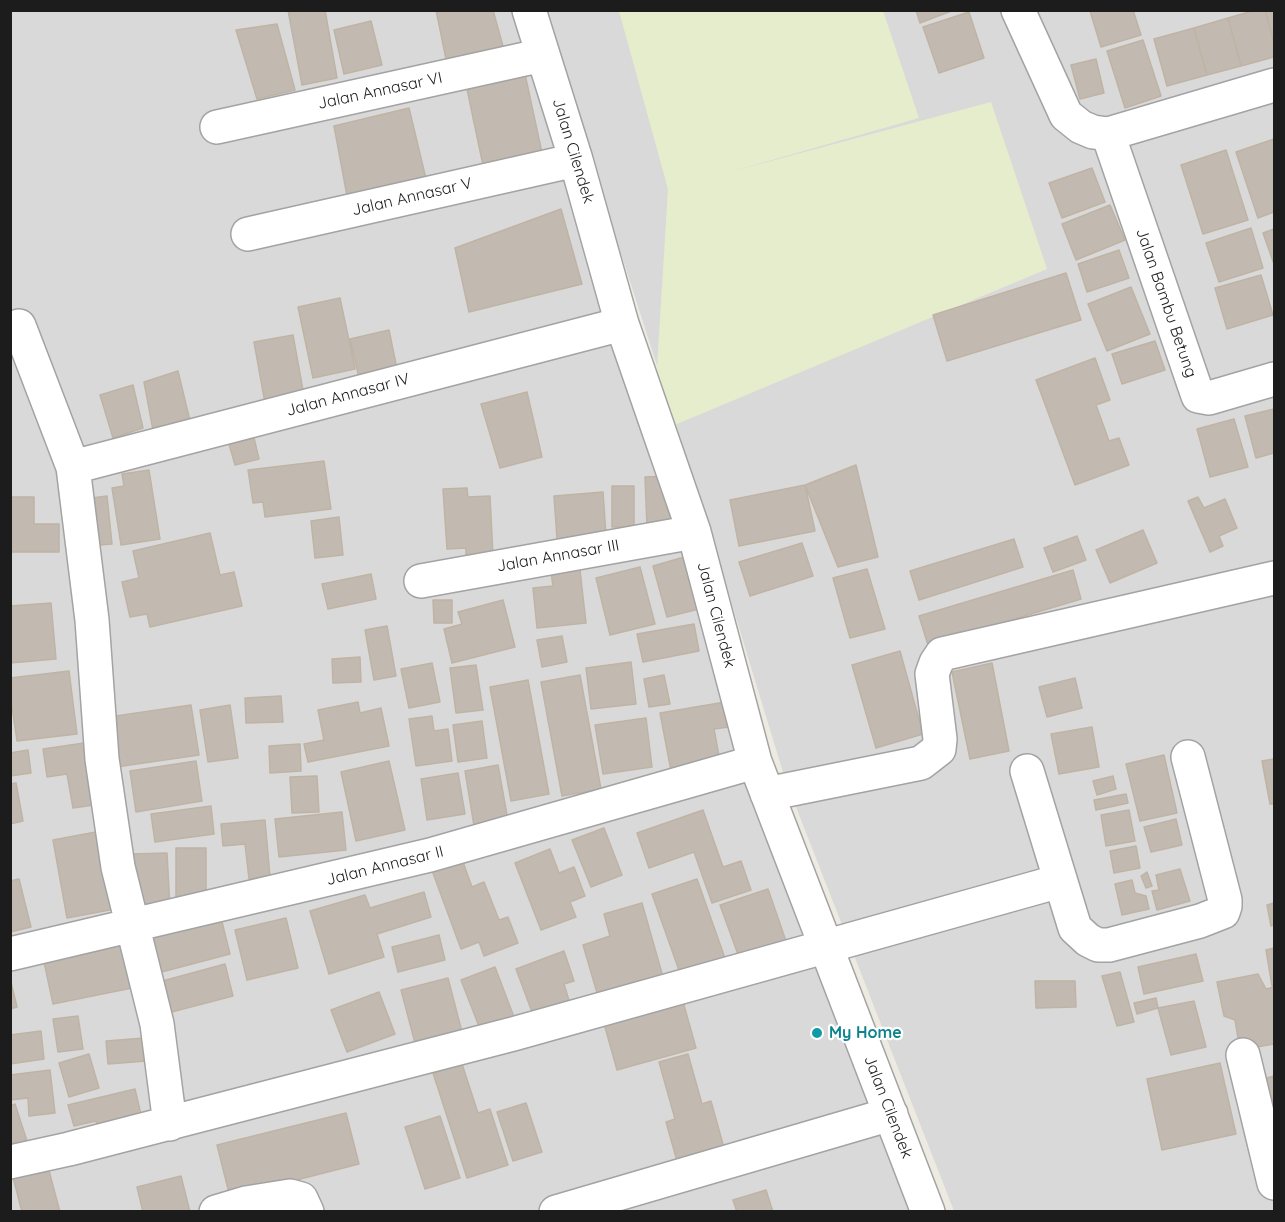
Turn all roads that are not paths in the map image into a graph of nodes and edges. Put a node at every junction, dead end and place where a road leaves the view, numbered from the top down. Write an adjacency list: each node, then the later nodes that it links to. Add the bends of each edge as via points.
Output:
1 (529, 10): 3 (street, Jalan Cilendek)
2 (1018, 10): 6 (street, via 1066,115 1081,127)
3 (543, 55): 5 (street, Jalan Annasar VI); 7 (street, Jalan Cilendek)
4 (1275, 85): 6 (street)
5 (217, 127)
6 (1108, 134): 11 (street, Jalan Bambu Betung, via 1198,396 1209,398)
7 (576, 160): 8 (street, Jalan Annasar V); 9 (street, Jalan Cilendek)
8 (249, 234)
9 (622, 324): 12 (street, Jalan Annasar IV); 13 (street, Jalan Cilendek)
10 (19, 326): 12 (street)
11 (1275, 379)
12 (73, 467): 21 (street, via 92,620 102,759 118,867)
13 (694, 532): 15 (street, Jalan Annasar III); 17 (street, Jalan Cilendek)
14 (1275, 578): 19 (street, via 942,654 932,674 939,748 921,763)
15 (421, 580)
16 (1188, 757): 20 (street, via 1225,900 1223,912 1098,945 1075,928)
17 (755, 762): 19 (street, Jalan Cilendek); 21 (street, Jalan Annasar II, via 430,855)
18 (1027, 771): 20 (street)
19 (767, 794): 22 (street, Jalan Cilendek)
20 (1060, 881): 22 (street)
21 (132, 926): 23 (street, Jalan Annasar II); 26 (street, via 157,1024)
22 (827, 947): 25 (street, Jalan Cilendek); 26 (street)
23 (10, 954)
24 (1243, 1054): 28 (street)
25 (891, 1114): 31 (street); 32 (street, Jalan Cilendek)
26 (170, 1124): 27 (street)
27 (10, 1162)
28 (1275, 1184)
29 (216, 1212): 30 (street, via 291,1196 301,1199)
30 (307, 1212)
31 (556, 1212)
32 (928, 1212)

